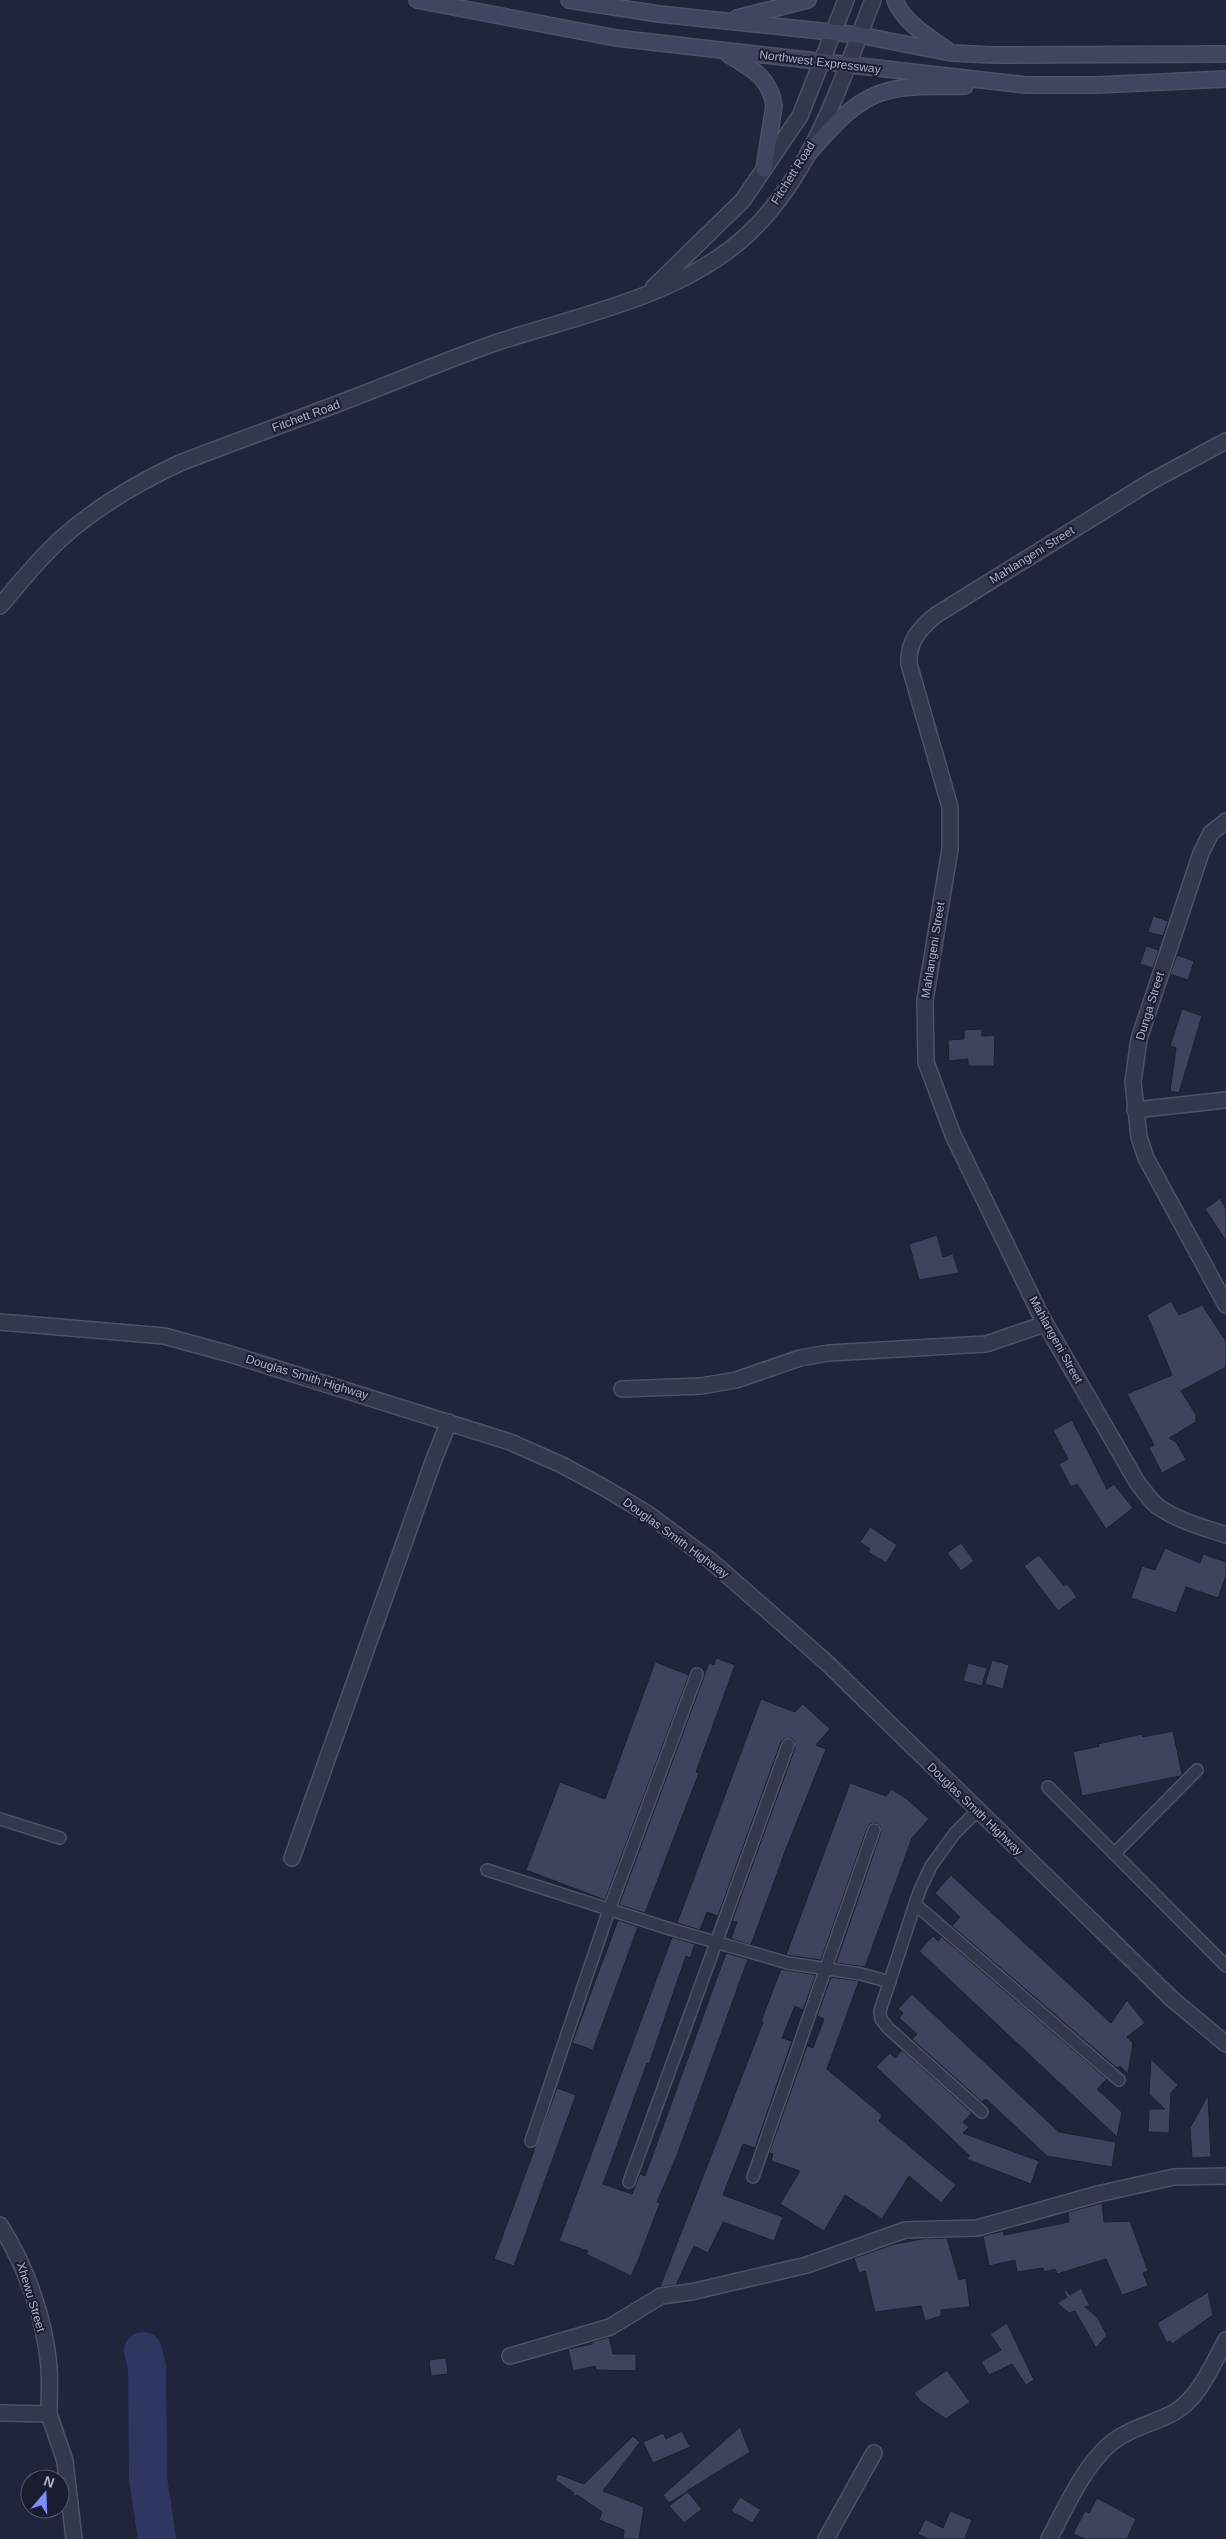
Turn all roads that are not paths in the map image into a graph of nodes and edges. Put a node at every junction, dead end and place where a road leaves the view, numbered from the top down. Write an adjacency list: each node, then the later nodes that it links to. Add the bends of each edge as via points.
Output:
1 (417, 0): 10 (main road, Northwest Expressway, via 607,36)
2 (569, 0): 7 (main road)
3 (808, 0): 7 (main road)
4 (846, 0): 8 (street, Fitchett Road)
5 (873, 0): 9 (street, Fitchett Road)
6 (895, 0): 11 (main road, via 897,7 922,32)
7 (726, 20): 8 (main road)
8 (832, 33): 9 (main road); 13 (street, Fitchett Road)
9 (860, 35): 11 (main road); 14 (street, Fitchett Road)
10 (724, 52): 13 (main road, Northwest Expressway); 18 (main road, via 748,66 769,86 774,106)
11 (951, 53): 12 (main road)
12 (1226, 54)
13 (822, 62): 14 (main road, Northwest Expressway); 18 (street, Fitchett Road, via 800,116)
14 (847, 66): 16 (main road, Northwest Expressway); 17 (street, Fitchett Road)
15 (1226, 79): 16 (main road, Northwest Expressway)
16 (1026, 85): 17 (main road, via 890,90 854,107)
17 (809, 153): 19 (street, Fitchett Road, via 770,210 747,235 716,261 681,281)
18 (764, 169): 19 (street, Fitchett Road, via 743,200)
19 (650, 291): 21 (street, Fitchett Road, via 620,304 494,344 180,462 138,482 61,538)
20 (1226, 441): 27 (street, Mahlangeni Street, via 1150,482 943,611 922,626 909,650 909,664 950,807 950,849 925,1000 926,1062 953,1135)
21 (0, 606)
22 (1226, 821): 24 (street, Dunga Street, via 1206,841 1139,1039 1133,1082)
23 (1226, 1100): 24 (street)
24 (1135, 1110): 25 (street, Dunga Street, via 1146,1158)
25 (1226, 1305)
26 (0, 1322): 29 (street, Douglas Smith Highway, via 164,1336)
27 (1046, 1324): 28 (street, via 986,1344 829,1352 800,1358 736,1380 701,1386); 30 (street, Mahlangeni Street, via 1137,1482 1156,1505 1188,1522)
28 (622, 1389)
29 (442, 1419): 35 (street, Douglas Smith Highway, via 510,1442 569,1468 648,1514 711,1561 827,1663); 40 (street)
30 (1226, 1535)
31 (697, 1674): 43 (lane)
32 (788, 1745): 44 (lane)
33 (1197, 1770): 39 (lane)
34 (1048, 1787): 39 (lane)
35 (977, 1811): 42 (lane, via 955,1833 931,1866); 48 (street, Douglas Smith Highway, via 1172,1999)
36 (0, 1819): 38 (lane)
37 (874, 1830): 46 (lane)
38 (60, 1838)
39 (1114, 1854): 45 (lane)
40 (292, 1858)
41 (487, 1870): 43 (lane)
42 (915, 1904): 47 (lane); 49 (lane)
43 (609, 1910): 44 (lane); 51 (lane)
44 (718, 1942): 46 (lane, via 788,1963); 54 (lane)
45 (1226, 1966)
46 (827, 1969): 47 (lane); 53 (lane)
47 (890, 1982): 50 (lane, via 880,2011 881,2019)
48 (1226, 2044)
49 (1120, 2080)
50 (982, 2112)
51 (531, 2141)
52 (1226, 2176): 57 (street, via 1174,2177 1098,2194 977,2228 906,2230 807,2265 692,2292 661,2296 610,2326)
53 (753, 2177)
54 (629, 2182)
55 (0, 2225): 59 (street, Xhewu Street, via 16,2251 39,2315 49,2366)
56 (1226, 2340): 63 (street, via 1193,2397 1175,2412 1129,2430 1110,2444 1085,2474)
57 (510, 2356)
58 (0, 2413): 59 (street)
59 (49, 2414): 61 (street, Xhewu Street, via 65,2461)
60 (874, 2453): 62 (street)
61 (74, 2539)
62 (826, 2539)
63 (1049, 2539)

